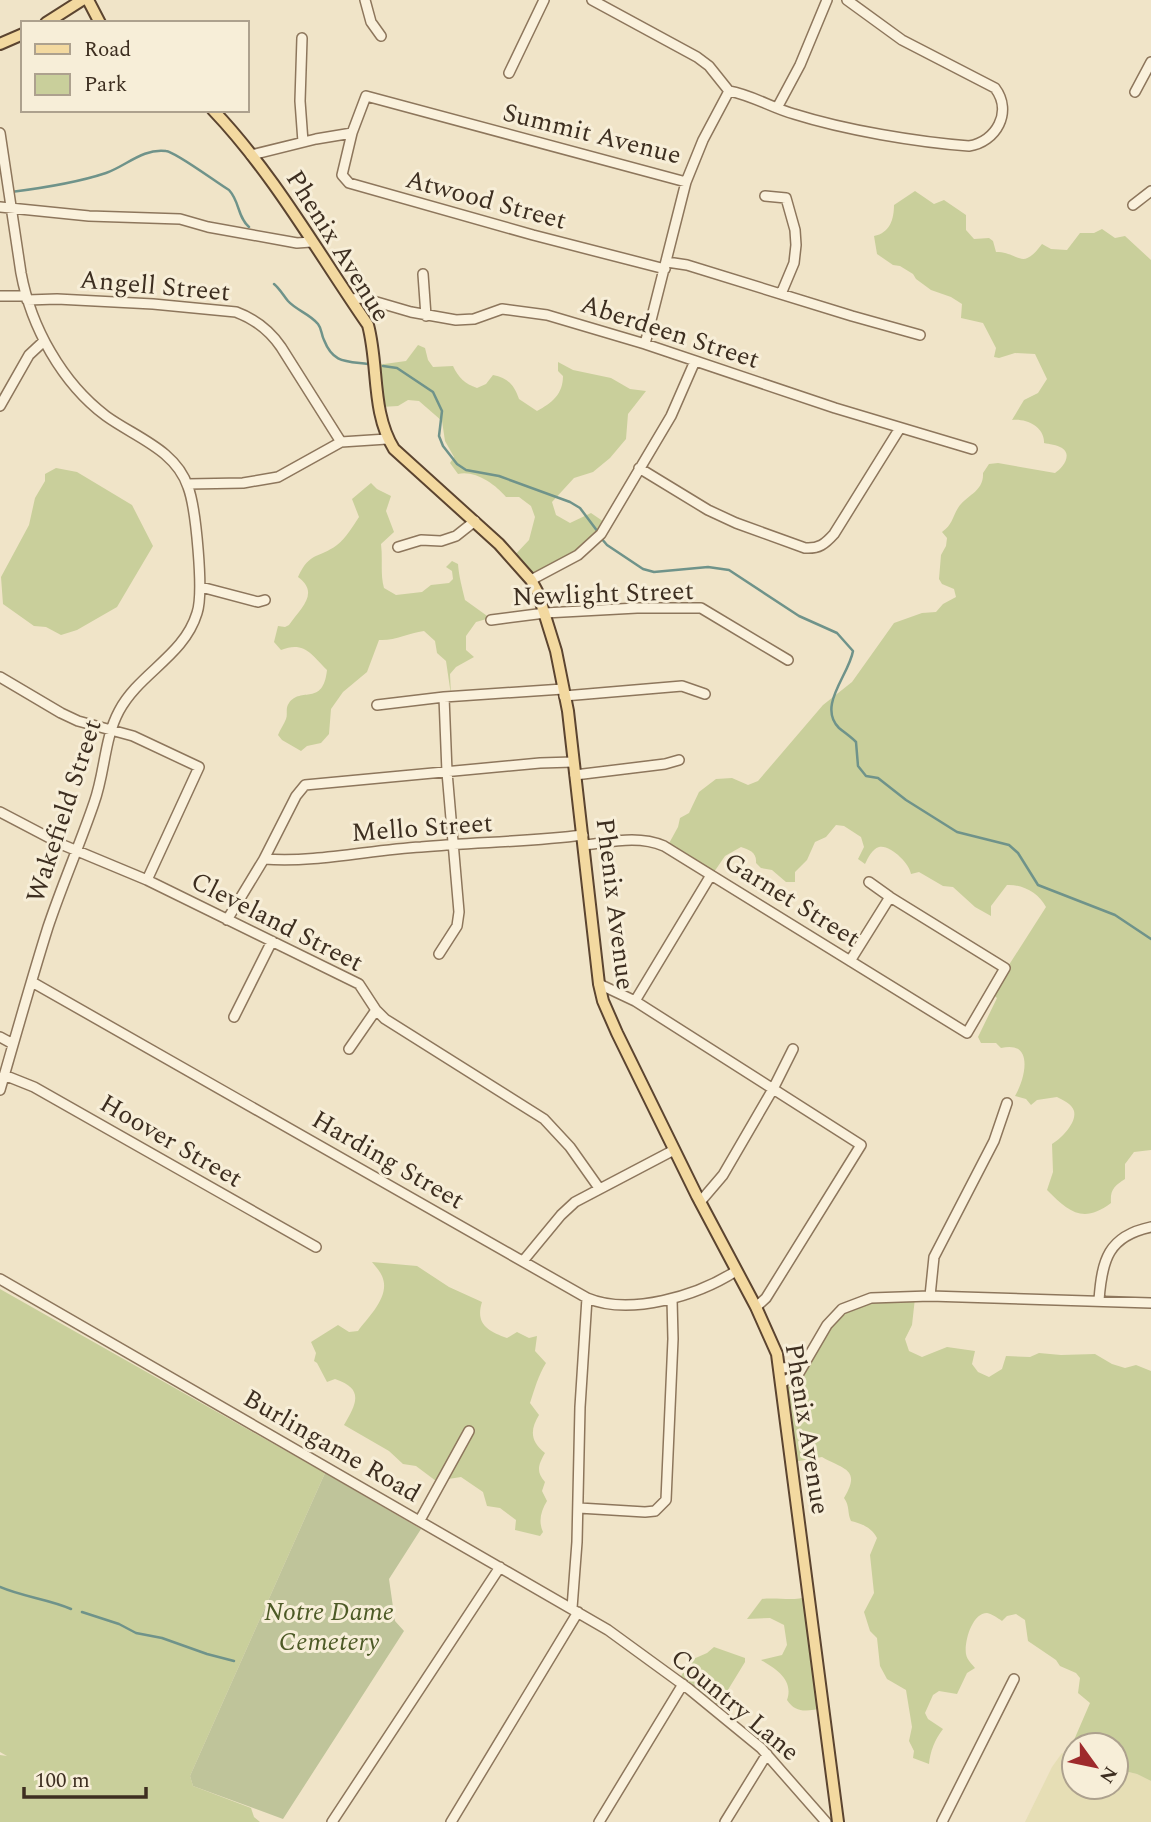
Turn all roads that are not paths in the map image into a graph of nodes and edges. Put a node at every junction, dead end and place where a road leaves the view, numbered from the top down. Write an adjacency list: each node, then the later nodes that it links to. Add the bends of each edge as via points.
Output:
1 (82, 0): 8 (main road)
2 (88, 0): 9 (main road)
3 (365, 0): 11 (street)
4 (544, 0): 15 (street)
5 (592, 0): 16 (street, via 697,57)
6 (827, 0): 18 (street)
7 (847, 0): 18 (street, via 910,45 995,88 1003,113 992,136 969,146 861,129)
8 (49, 21)
9 (99, 21)
10 (21, 35): 13 (main road)
11 (381, 36)
12 (302, 38): 22 (street)
13 (0, 44)
14 (1151, 62): 17 (street)
15 (509, 73)
16 (729, 91): 18 (street); 24 (street, Summit Avenue)
17 (1135, 92)
18 (778, 108)
19 (215, 112): 23 (main road, Phenix Avenue)
20 (0, 133): 29 (street, Wakefield Street)
21 (352, 133): 22 (street); 24 (street, Summit Avenue, via 366,96); 31 (street, Atwood Street, via 342,166 342,176 349,183 533,235)
22 (303, 142): 23 (street)
23 (251, 155): 30 (main road, Phenix Avenue)
24 (686, 182): 31 (street)
25 (1151, 191): 27 (street)
26 (765, 196): 33 (street, via 786,198 795,230 794,263)
27 (1133, 205)
28 (0, 207): 29 (street)
29 (12, 208): 30 (street, via 180,219 284,241); 35 (street, Wakefield Street)
30 (311, 242): 36 (main road, Phenix Avenue)
31 (666, 265): 33 (street, via 688,265); 40 (street)
32 (423, 274): 37 (street)
33 (781, 293): 38 (street)
34 (0, 296): 35 (street, Angell Street)
35 (26, 298): 39 (street, Wakefield Street); 45 (street, Angell Street, via 153,304 247,316 273,336)
36 (351, 299): 37 (street, Aberdeen Street, via 363,298); 44 (main road, Phenix Avenue, via 372,339 380,416)
37 (426, 316): 40 (street, Aberdeen Street, via 474,319 502,309 514,310)
38 (920, 335)
39 (44, 341): 42 (street, via 29,355); 48 (street, Wakefield Street, via 91,402 169,457)
40 (645, 344): 41 (street, Aberdeen Street)
41 (695, 361): 43 (street, Aberdeen Street); 47 (street, via 681,396)
42 (0, 406)
43 (900, 428): 46 (street, Aberdeen Street); 47 (street, via 827,542 814,549 736,523)
44 (387, 439): 45 (street); 49 (main road, Phenix Avenue)
45 (341, 442): 48 (street, via 278,477)
46 (972, 449)
47 (639, 468): 51 (street, via 597,538 578,555)
48 (188, 484): 52 (street, Wakefield Street)
49 (475, 521): 50 (street, via 456,536); 51 (main road, Phenix Avenue)
50 (398, 547)
51 (531, 580): 54 (main road, Phenix Avenue)
52 (201, 587): 53 (street); 62 (street, Wakefield Street, via 198,612 188,634 128,697)
53 (265, 600)
54 (545, 614): 55 (street, Newlight Street); 56 (street, Newlight Street, via 701,608); 58 (main road, Phenix Avenue)
55 (491, 620)
56 (788, 660)
57 (0, 677): 62 (street, via 61,713)
58 (564, 692): 59 (street, via 682,686); 60 (street); 64 (main road, Phenix Avenue)
59 (705, 694)
60 (444, 697): 61 (street); 65 (street)
61 (377, 705)
62 (111, 730): 70 (street, Wakefield Street, via 96,800); 73 (street, via 199,767)
63 (679, 760): 66 (street)
64 (573, 762): 65 (street); 66 (main road, Phenix Avenue)
65 (447, 772): 69 (street); 71 (street, via 305,785)
66 (575, 775): 68 (main road, Phenix Avenue)
67 (0, 812): 70 (street, Cleveland Street)
68 (583, 840): 69 (street, Mello Street); 72 (street, Garnet Street, via 648,840); 81 (main road, Phenix Avenue)
69 (454, 846): 71 (street, Mello Street); 78 (street, via 459,921)
70 (77, 849): 73 (street, Cleveland Street); 80 (street, Wakefield Street)
71 (264, 859): 76 (street)
72 (711, 875): 79 (street, Garnet Street); 82 (street)
73 (147, 880): 76 (street, Cleveland Street)
74 (869, 882): 75 (street)
75 (890, 897): 79 (street); 79 (street, Garnet Street, via 1005,968 967,1032)
76 (227, 920): 77 (street, Cleveland Street)
77 (272, 942): 83 (street, Cleveland Street, via 359,984); 84 (street)
78 (439, 954)
79 (850, 961)
80 (32, 982): 86 (street, Wakefield Street); 98 (street, Harding Street)
81 (599, 984): 82 (street); 93 (main road, Phenix Avenue, via 617,1033)
82 (635, 1001): 90 (street)
83 (376, 1010): 87 (street); 94 (street, Cleveland Street, via 544,1119)
84 (234, 1017)
85 (0, 1037): 86 (street)
86 (13, 1044): 89 (street, Wakefield Street)
87 (349, 1049)
88 (793, 1049): 90 (street)
89 (4, 1075): 91 (street, Wakefield Street); 97 (street, Hoover Street, via 34,1087)
90 (773, 1089): 95 (street, via 723,1175); 106 (street, via 861,1144 766,1298)
91 (0, 1090)
92 (1007, 1103): 101 (street, via 994,1141 934,1257)
93 (674, 1150): 94 (street); 95 (main road, Phenix Avenue)
94 (598, 1188): 98 (street, via 567,1208)
95 (700, 1202): 99 (main road, Phenix Avenue)
96 (1151, 1227): 104 (street, via 1131,1233 1114,1246 1103,1265)
97 (316, 1247)
98 (523, 1261): 102 (street, Harding Street)
99 (736, 1272): 103 (street, Harding Street); 106 (main road, Phenix Avenue)
100 (0, 1279): 112 (street, Burlingame Road)
101 (930, 1296): 104 (street); 107 (street, via 871,1298 847,1305 827,1325)
102 (587, 1298): 103 (street, Harding Street, via 612,1306); 111 (street)
103 (672, 1299): 111 (street, via 666,1500 655,1511 645,1512)
104 (1099, 1300): 105 (street)
105 (1151, 1303)
106 (756, 1307): 108 (main road, Phenix Avenue)
107 (802, 1367): 108 (street); 109 (street)
108 (779, 1368): 109 (main road, Phenix Avenue)
109 (781, 1383): 124 (main road, Phenix Avenue)
110 (469, 1431): 112 (street)
111 (579, 1508): 114 (street)
112 (419, 1520): 113 (street, Burlingame Road)
113 (500, 1567): 114 (street, Burlingame Road); 119 (street)
114 (575, 1610): 115 (street, Burlingame Road); 120 (street)
115 (641, 1654): 117 (street, Country Lane)
116 (1014, 1679): 125 (street)
117 (683, 1684): 118 (street, Country Lane); 121 (street)
118 (767, 1754): 122 (street); 123 (street, Country Lane)
119 (332, 1822)
120 (451, 1822)
121 (600, 1822)
122 (725, 1822)
123 (826, 1822)
124 (838, 1822)
125 (943, 1822)

